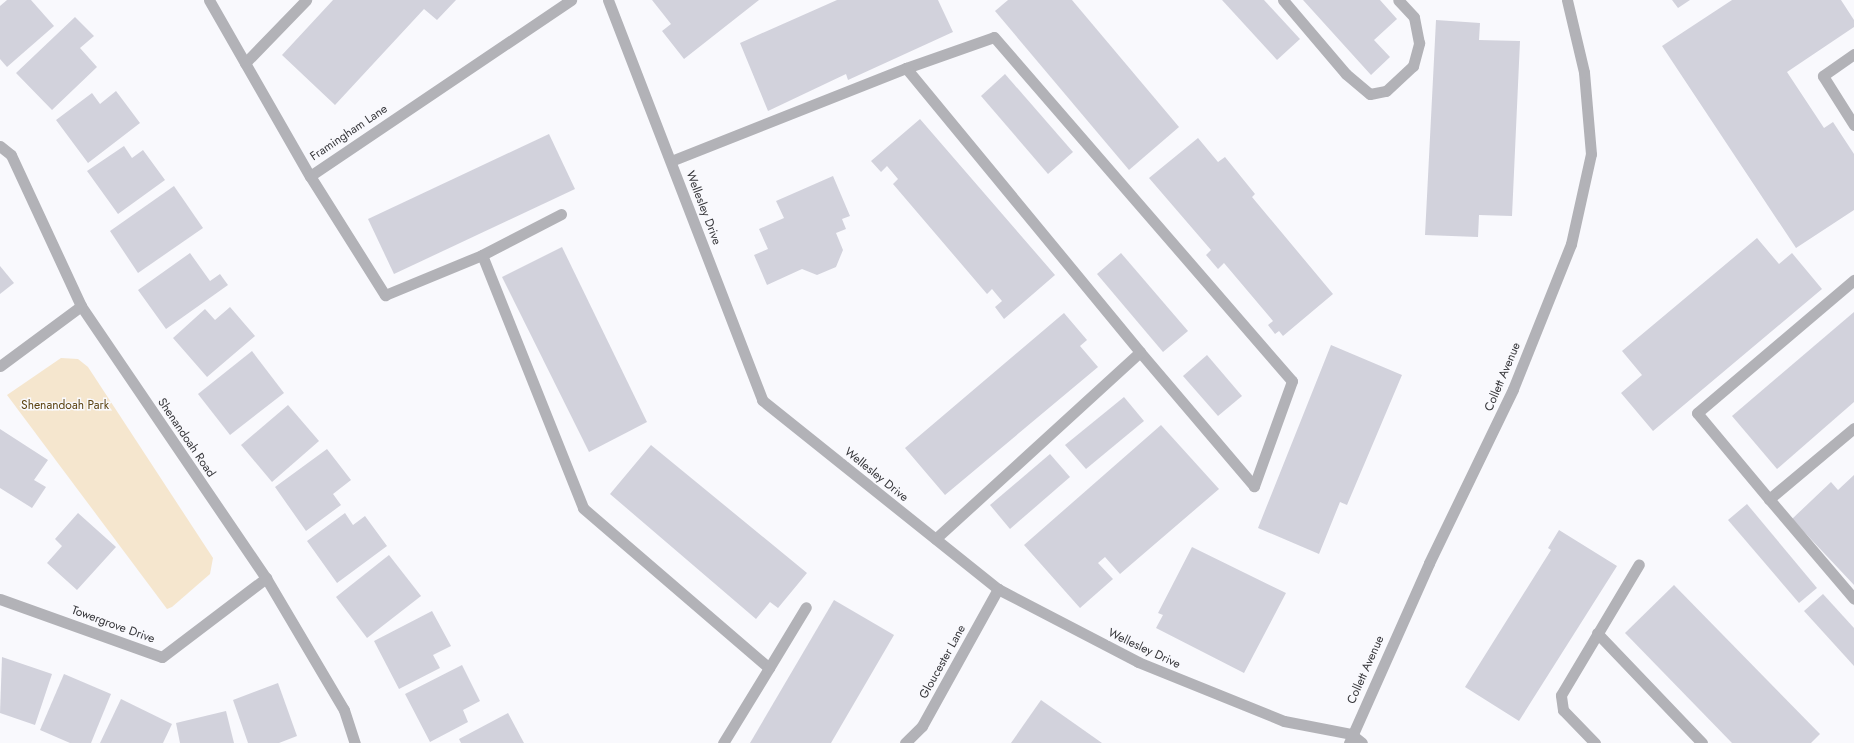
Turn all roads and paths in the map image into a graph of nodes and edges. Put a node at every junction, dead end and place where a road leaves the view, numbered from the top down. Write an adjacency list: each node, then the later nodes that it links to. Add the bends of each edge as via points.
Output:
1 (209, 0): 9 (street, Framingham Lane)
2 (306, 0): 9 (street)
3 (571, 0): 14 (street, Framingham Lane)
4 (608, 0): 13 (street, Wellesley Drive)
5 (1283, 0): 6 (street, via 1346,74 1370,94 1386,91 1413,66 1419,43 1414,17)
6 (1398, 0)
7 (1566, 0): 32 (street, Collett Avenue, via 1584,72 1590,154 1571,244 1513,389 1429,563)
8 (1854, 54): 11 (street, via 1823,76)
9 (245, 63): 14 (street, Framingham Lane)
10 (906, 68): 13 (street); 19 (street); 19 (street, via 994,37 1292,381 1254,486)
11 (1854, 125)
12 (0, 146): 18 (street, Shenandoah Road, via 11,155)
13 (671, 161): 23 (street, Wellesley Drive, via 762,400)
14 (310, 176): 16 (street, via 385,295)
15 (561, 214): 16 (street)
16 (482, 255): 31 (street, via 583,508)
17 (1854, 280): 22 (street, via 1697,412)
18 (81, 306): 20 (street); 25 (street, Shenandoah Road)
19 (1140, 352): 23 (street)
20 (0, 366)
21 (1854, 428): 22 (street)
22 (1769, 499): 28 (street)
23 (935, 540): 26 (street, Wellesley Drive)
24 (1639, 564): 30 (street)
25 (266, 578): 27 (street, Towergrove Drive, via 162,657); 33 (street, Shenandoah Road, via 344,710)
26 (998, 589): 32 (street, Wellesley Drive, via 1138,662 1284,721); 35 (street, Gloucester Lane, via 922,726)
27 (0, 599)
28 (1854, 599)
29 (806, 607): 31 (street)
30 (1597, 633): 37 (street, via 1560,700 1563,710); 38 (street)
31 (769, 668): 34 (street)
32 (1350, 738): 36 (street)
33 (355, 743)
34 (723, 743)
35 (905, 743)
36 (1362, 743)
37 (1595, 743)
38 (1702, 743)

